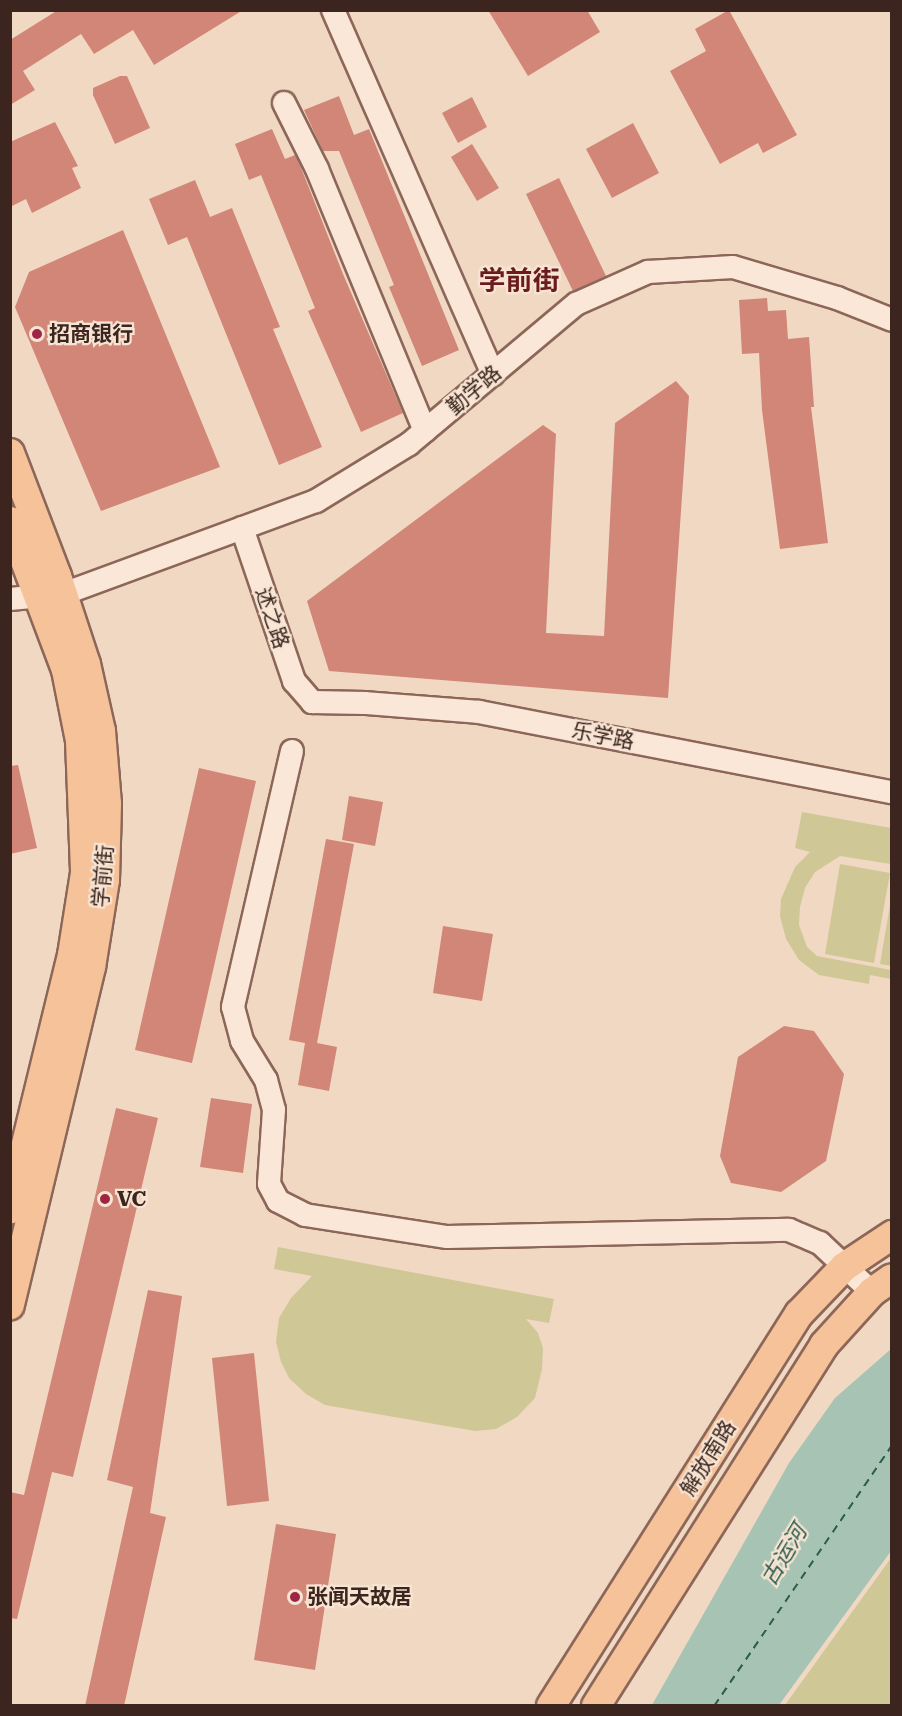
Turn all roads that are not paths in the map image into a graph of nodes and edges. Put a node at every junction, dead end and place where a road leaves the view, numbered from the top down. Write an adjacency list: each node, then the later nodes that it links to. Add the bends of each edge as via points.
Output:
1 (333, 10): 4 (street)
2 (284, 103): 5 (street, via 317,169)
3 (891, 320): 4 (street, 勤学路, via 837,298 733,267 648,272 576,304)
4 (493, 374): 5 (street, 勤学路)
5 (425, 431): 8 (street, 勤学路, via 316,501)
6 (10, 453): 9 (main road, 学前街)
7 (10, 521): 9 (main road, 学前街)
8 (242, 528): 9 (street, 勤学路); 11 (street, 述之路, via 294,681)
9 (52, 596): 10 (street, 勤学路); 14 (main road, 学前街, via 80,741 85,873 72,956); 19 (main road, 学前街, via 86,664 101,731 107,804 105,880 91,967)
10 (10, 600)
11 (312, 702): 13 (street, 乐学路, via 479,712)
12 (292, 751): 17 (street, via 233,1007 242,1041 266,1080 274,1110 269,1184 278,1202 305,1215 447,1237 789,1230 820,1243)
13 (891, 792)
14 (14, 1177): 15 (main road, 学前街)
15 (10, 1210)
16 (891, 1235): 17 (main road, 解放南路)
17 (844, 1267): 18 (street); 20 (main road, 解放南路, via 799,1314)
18 (882, 1285): 21 (main road, 解放南路, via 824,1345)
19 (10, 1305)
20 (551, 1706)
21 (596, 1706)

